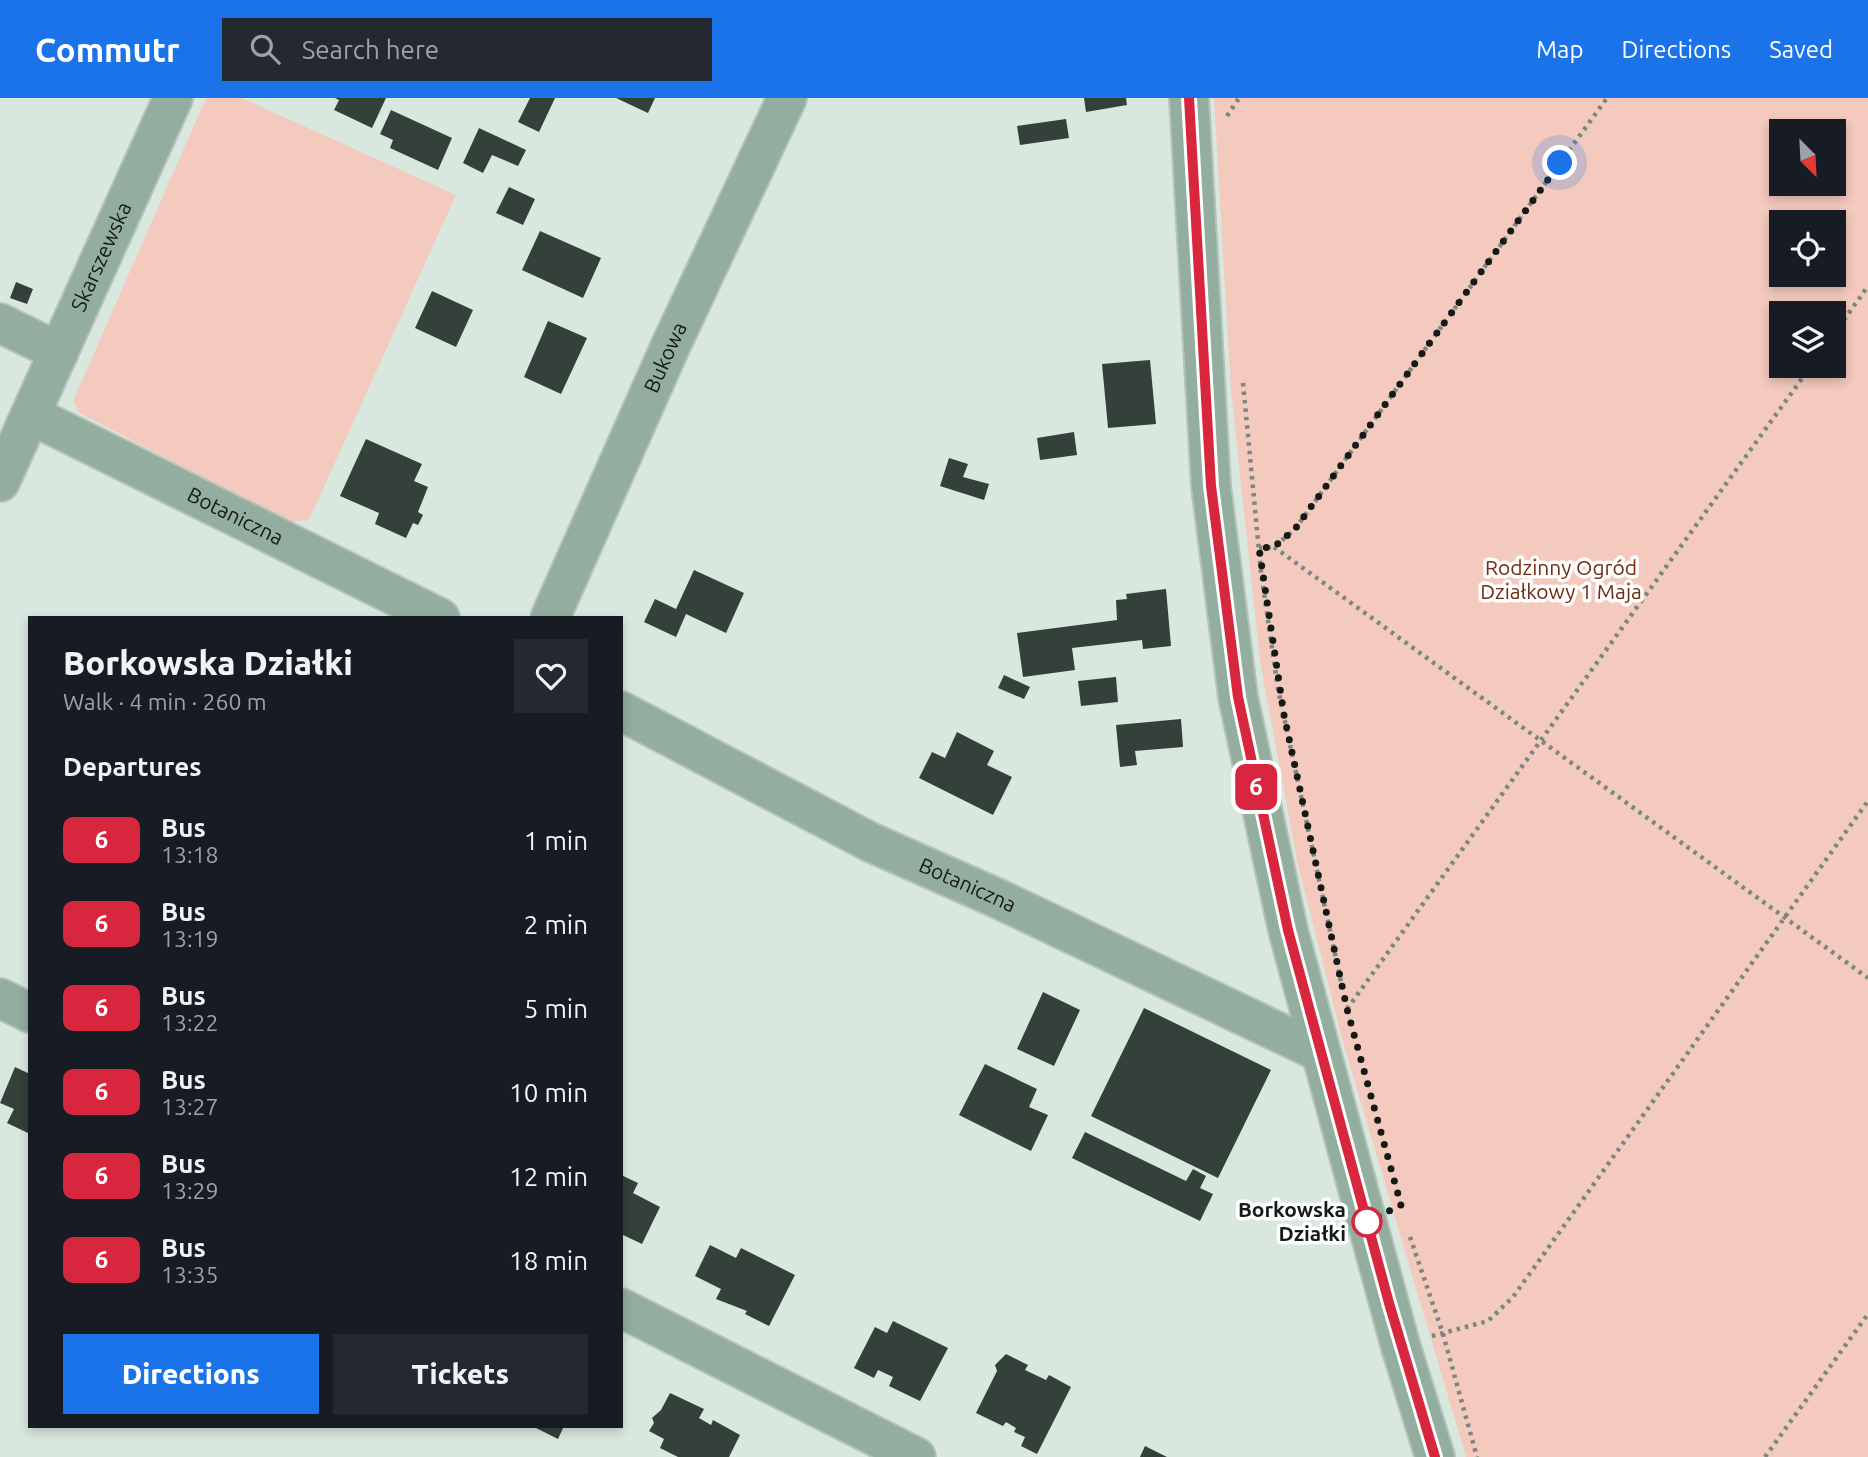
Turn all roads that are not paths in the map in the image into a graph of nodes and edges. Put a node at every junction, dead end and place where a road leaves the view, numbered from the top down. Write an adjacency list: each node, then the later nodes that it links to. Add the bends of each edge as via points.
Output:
1 (173, 98): 5 (street, Skarszewska)
2 (788, 98): 9 (street, Bukowa, via 671,345)
3 (1189, 98): 13 (street, via 1204,393 1223,593 1260,806)
4 (0, 323): 5 (street)
5 (59, 352): 6 (street, Skarszewska)
6 (31, 415): 7 (street, Skarszewska); 8 (street, Botaniczna)
7 (0, 482)
8 (436, 616)
9 (551, 616)
10 (623, 712): 13 (street, Botaniczna, via 870,842)
11 (0, 998): 12 (street)
12 (28, 1012)
13 (1320, 1052): 16 (street)
14 (623, 1309): 15 (street)
15 (916, 1457)
16 (1435, 1457)

